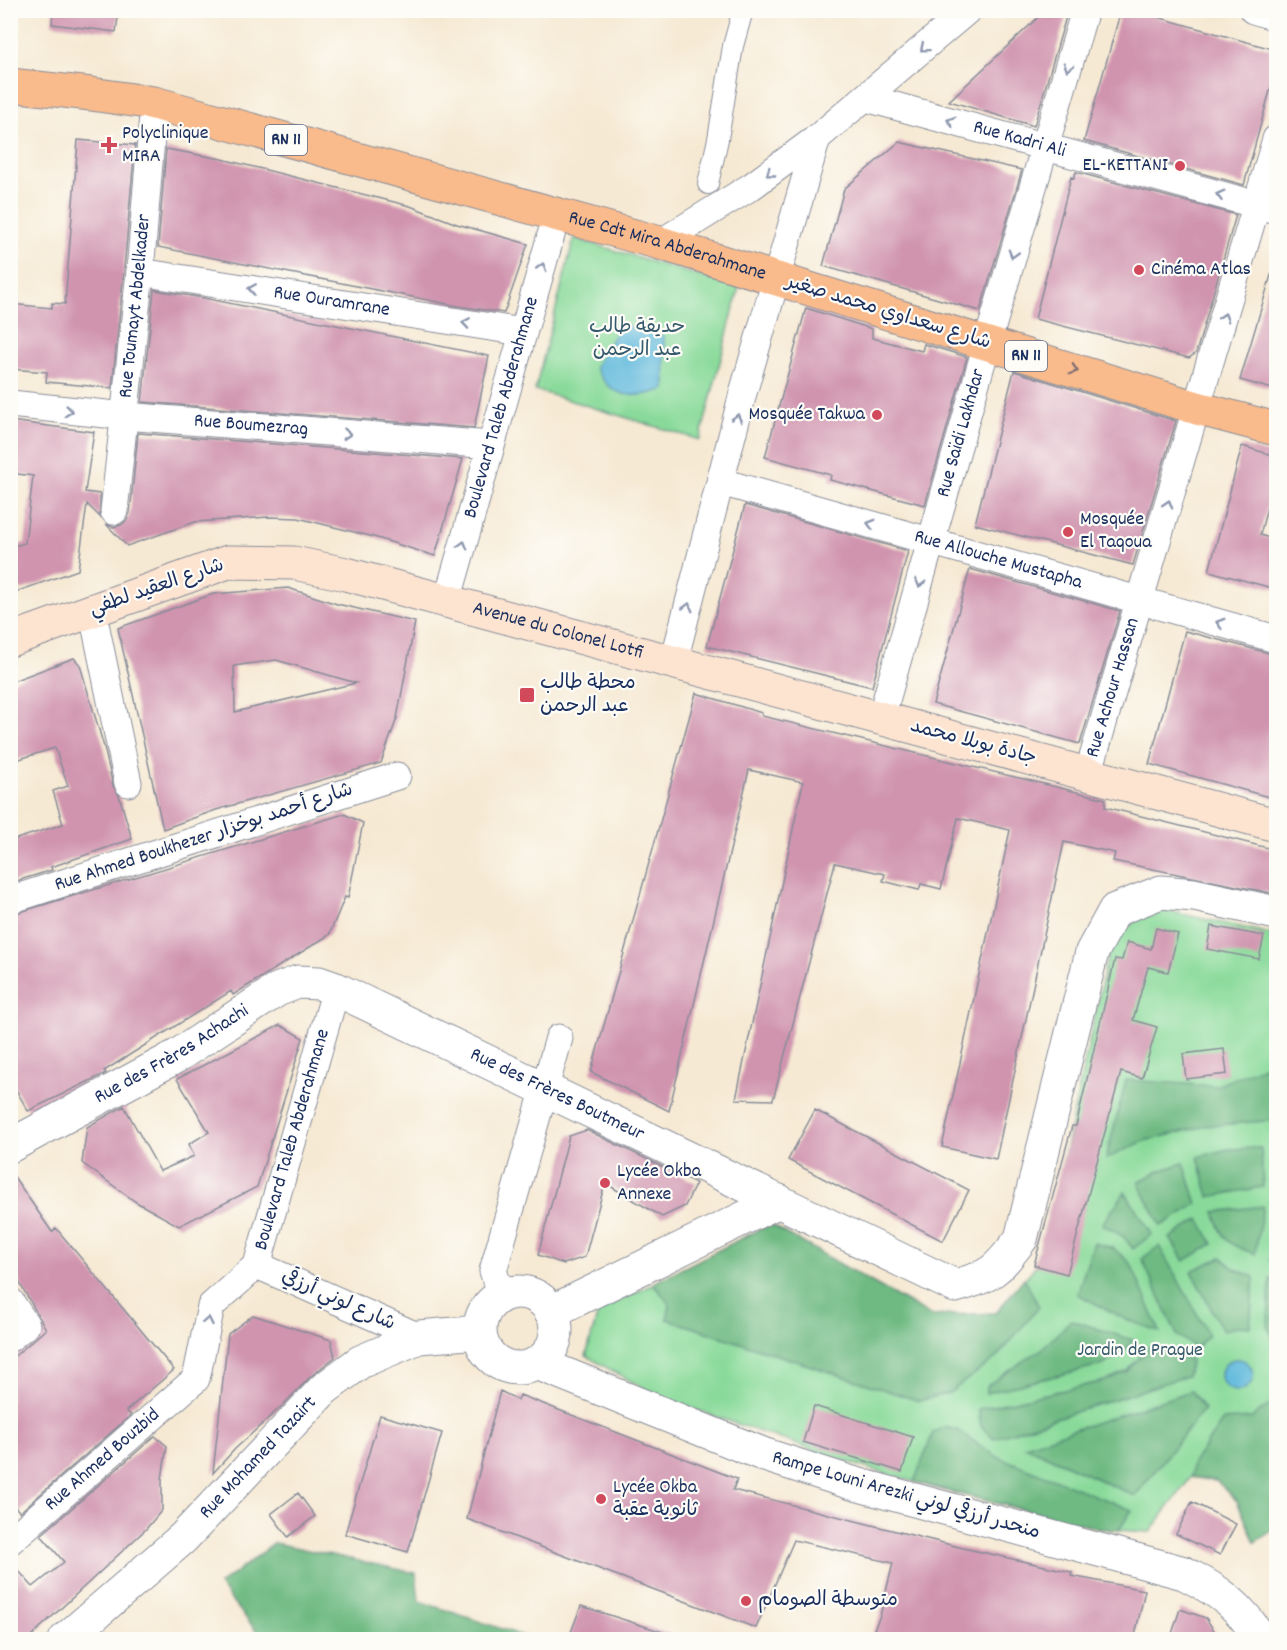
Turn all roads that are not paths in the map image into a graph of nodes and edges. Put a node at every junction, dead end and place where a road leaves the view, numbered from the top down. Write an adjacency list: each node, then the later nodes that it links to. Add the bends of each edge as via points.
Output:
1 (743, 10): 12 (street)
2 (968, 10): 7 (street, one-way to 7)
3 (1085, 10): 11 (street, Rue Saïdi Lakhdar, one-way to 11)
4 (1253, 10): 5 (street)
5 (1276, 17)
6 (10, 85): 8 (main road, RN 11)
7 (866, 98): 9 (street); 11 (street, Rue Kadri Ali, one-way to 7)
8 (154, 104): 14 (main road, RN 11); 16 (street, Rue Toumayt Abdelkader)
9 (817, 138): 15 (street, one-way to 15, via 752,186); 17 (street)
10 (1276, 139): 13 (street, Rue Achour Hassan)
11 (1044, 148): 13 (street, Rue Kadri Ali, one-way to 11); 19 (street, Rue Saïdi Lakhdar, one-way to 19)
12 (708, 184)
13 (1267, 207): 21 (street, Rue Achour Hassan, one-way to 13)
14 (557, 214): 15 (main road, Rue Cdt Mira Abderahmane / RN 11); 18 (street, Boulevard Taleb Abderahmane, one-way to 14)
15 (660, 243): 17 (main road, Rue Cdt Mira Abderahmane / RN 11)
16 (140, 272): 18 (street, Rue Ouramrane, one-way to 16); 22 (street, Rue Toumayt Abdelkader)
17 (777, 279): 19 (main road, شارع سعداوي محمد صغير / RN 11); 25 (street, one-way to 17)
18 (524, 332): 24 (street, Boulevard Taleb Abderahmane)
19 (987, 344): 21 (main road, شارع سعداوي محمد صغير / RN 11, one-way to 21); 27 (street, Rue Saïdi Lakhdar)
20 (10, 405): 22 (street, Rue Boumezrag, one-way to 22)
21 (1197, 408): 23 (main road, شارع سعداوي محمد صغير / RN 11); 29 (street, Rue Achour Hassan, one-way to 21)
22 (125, 416): 24 (street, Rue Boumezrag, one-way to 24); 26 (street, Rue Toumayt Abdelkader)
23 (1276, 429)
24 (491, 445): 28 (street, Boulevard Taleb Abderahmane, one-way to 24)
25 (721, 482): 27 (street, Rue Allouche Mustapha, one-way to 25); 33 (street, one-way to 25, via 677,649)
26 (114, 511)
27 (931, 542): 29 (street, Rue Allouche Mustapha); 34 (street, Rue Saïdi Lakhdar, one-way to 34)
28 (447, 601): 30 (main road, شارع العقيد لطفي, via 294,562 228,562); 33 (main road, Avenue du Colonel Lotfi)
29 (1140, 601): 31 (street, Rue Allouche Mustapha, one-way to 29); 35 (street, Rue Achour Hassan)
30 (92, 609): 32 (main road, شارع العقيد لطفي); 37 (street)
31 (1276, 639)
32 (10, 640)
33 (669, 662): 34 (main road, جادة بوبلا محمد)
34 (881, 718): 35 (main road, جادة بوبلا محمد)
35 (1088, 774): 38 (main road, جادة بوبلا محمد)
36 (396, 776): 39 (street, Rue Ahmed Boukhezer شارع أحمد بوخزار)
37 (128, 783)
38 (1276, 825)
39 (10, 900)
40 (1276, 913): 45 (street, via 1161,892 1115,910 1092,952 1021,1239 999,1267 980,1280 955,1286)
41 (336, 989): 43 (street, Rue des Frères Boutmeur); 44 (street, Rue des Frères Achachi, via 298,982 277,990 177,1056); 46 (street, Boulevard Taleb Abderahmane)
42 (560, 1038): 43 (street)
43 (544, 1088): 45 (street, Rue des Frères Boutmeur); 47 (street, via 493,1271)
44 (12, 1143)
45 (779, 1201): 49 (street)
46 (257, 1265): 51 (street, شارع لوني أرزقي); 54 (street, Boulevard Taleb Abderahmane, one-way to 46, via 211,1306)
47 (502, 1295): 49 (street, via 525,1292 545,1303); 50 (street, via 483,1314)
48 (10, 1302): 52 (street, via 26,1325)
49 (551, 1312): 53 (street, via 554,1342)
50 (479, 1332): 51 (street, Rue Mohamed Tazairt); 53 (street, via 486,1353 497,1362 510,1367)
51 (419, 1337): 56 (street, Rue Mohamed Tazairt, via 360,1362 324,1389 183,1538)
52 (10, 1338)
53 (537, 1363): 57 (street, Rampe Louni Arezki منحدر أرزقي لوني, via 808,1469 1184,1573 1213,1588 1237,1607)
54 (196, 1378): 55 (street, Rue Ahmed Bouzbid)
55 (10, 1541)
56 (64, 1640)
57 (1261, 1640)

